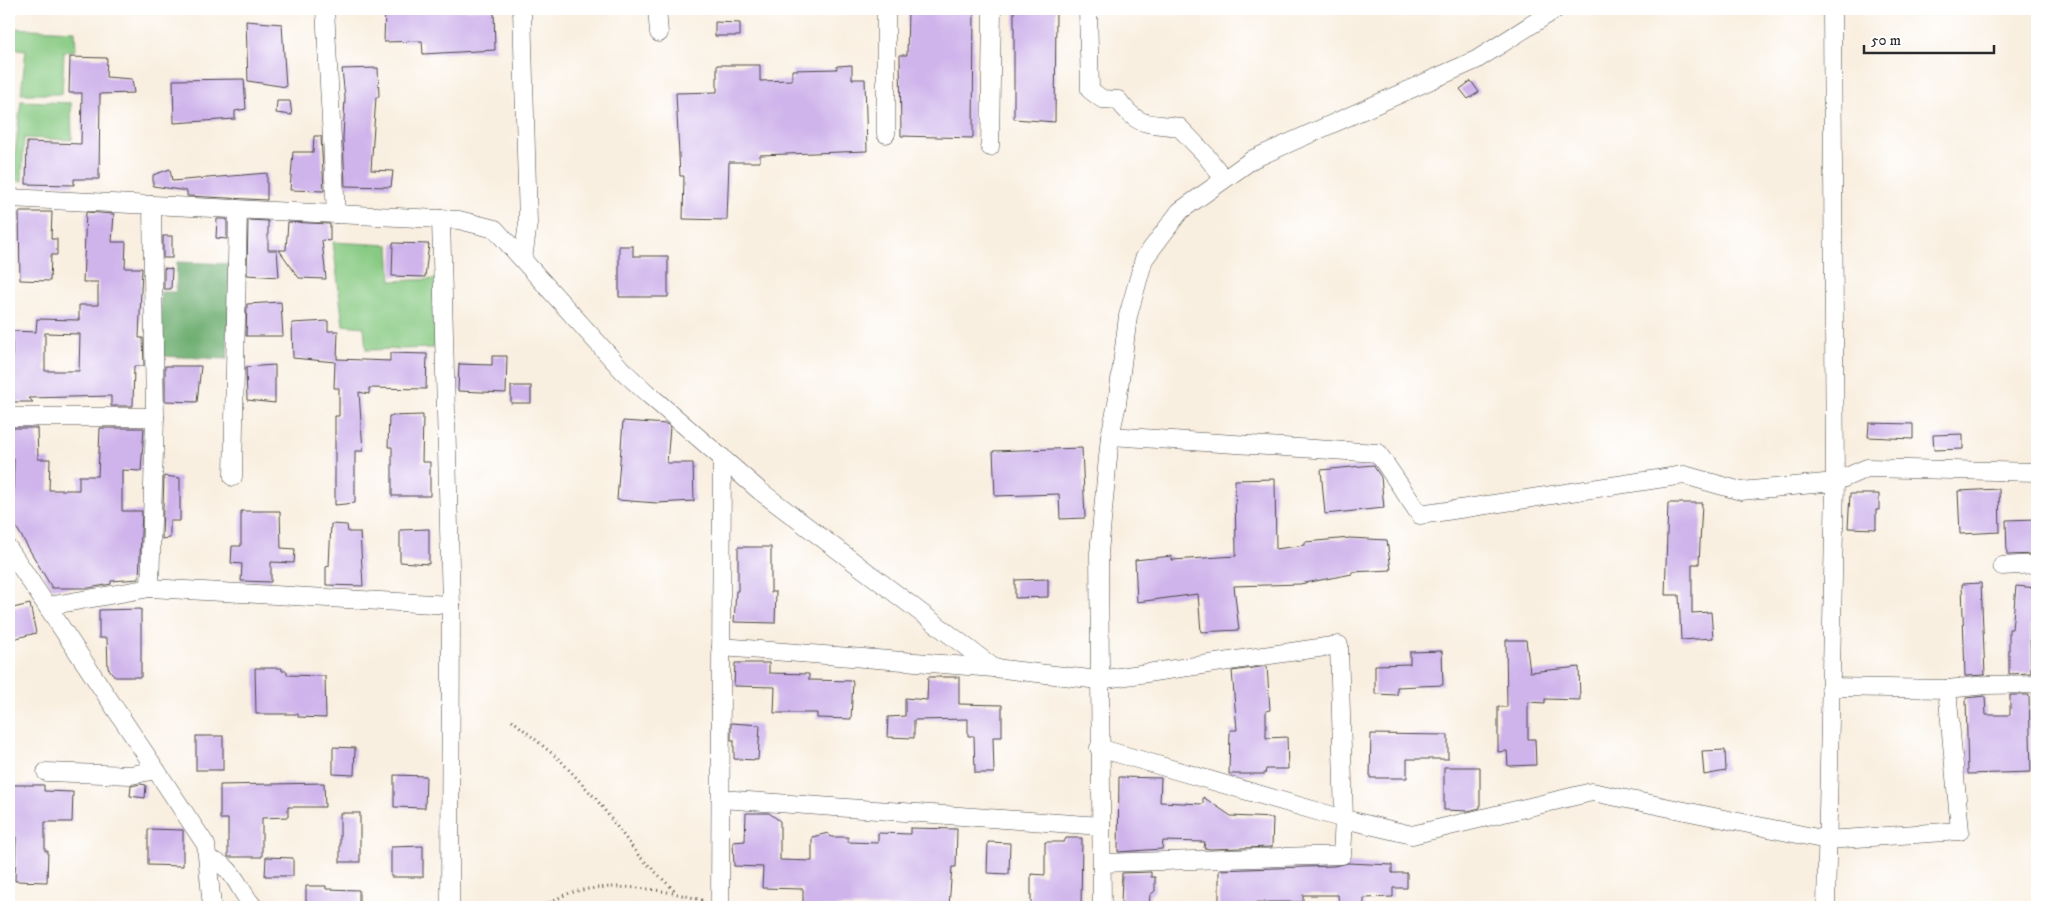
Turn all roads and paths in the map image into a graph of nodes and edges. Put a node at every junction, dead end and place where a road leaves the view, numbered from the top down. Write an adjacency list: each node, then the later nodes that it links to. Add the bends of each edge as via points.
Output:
1 (325, 9): 16 (street)
2 (522, 9): 18 (street, via 528,223)
3 (657, 9): 9 (street)
4 (886, 9): 10 (street)
5 (992, 9): 11 (street)
6 (1088, 9): 12 (street, via 1090,90 1102,99 1118,100 1135,120 1179,127)
7 (1556, 9): 12 (street, via 1476,60 1252,159)
8 (1832, 9): 25 (street)
9 (659, 33)
10 (886, 134)
11 (990, 147)
12 (1224, 179): 21 (street, via 1180,211 1144,259 1128,316)
13 (9, 198): 14 (street)
14 (152, 205): 15 (street); 20 (street)
15 (238, 209): 16 (street); 24 (street)
16 (336, 214): 17 (street)
17 (441, 219): 18 (street, via 495,229); 30 (street)
18 (524, 259): 22 (street, via 623,371)
19 (9, 417): 20 (street)
20 (155, 417): 29 (street)
21 (1110, 436): 25 (street, via 1378,453 1420,515 1684,474 1741,491); 34 (street, via 1099,553)
22 (722, 458): 32 (street); 33 (street, via 760,491)
23 (2037, 472): 25 (street, via 1867,468)
24 (232, 477)
25 (1835, 482): 36 (street)
26 (9, 549): 31 (street)
27 (2037, 564): 28 (street)
28 (2002, 566)
29 (150, 588): 30 (street); 31 (street)
30 (451, 605): 52 (street)
31 (48, 606): 40 (street)
32 (721, 647): 33 (street); 42 (street)
33 (994, 668): 34 (street)
34 (1099, 680): 39 (street); 43 (street, via 1339,645)
35 (2037, 684): 37 (street)
36 (1830, 687): 37 (street); 45 (street)
37 (1947, 689): 45 (street, via 1960,832)
38 (512, 720): 48 (path, via 562,762 597,800 639,856)
39 (1099, 748): 43 (street); 44 (street)
40 (156, 770): 41 (street, via 131,774); 46 (street, via 206,845)
41 (46, 772)
42 (721, 799): 44 (street); 49 (street)
43 (1344, 819): 45 (street, via 1412,835 1592,792); 47 (street, via 1342,855)
44 (1101, 826): 47 (street)
45 (1827, 840): 55 (street)
46 (208, 860): 50 (street); 51 (street, via 226,867)
47 (1103, 863): 54 (street)
48 (677, 892): 49 (path); 53 (path, via 609,887 569,894)
49 (720, 906)
50 (212, 907)
51 (254, 907)
52 (450, 907)
53 (542, 907)
54 (1102, 907)
55 (1826, 907)

